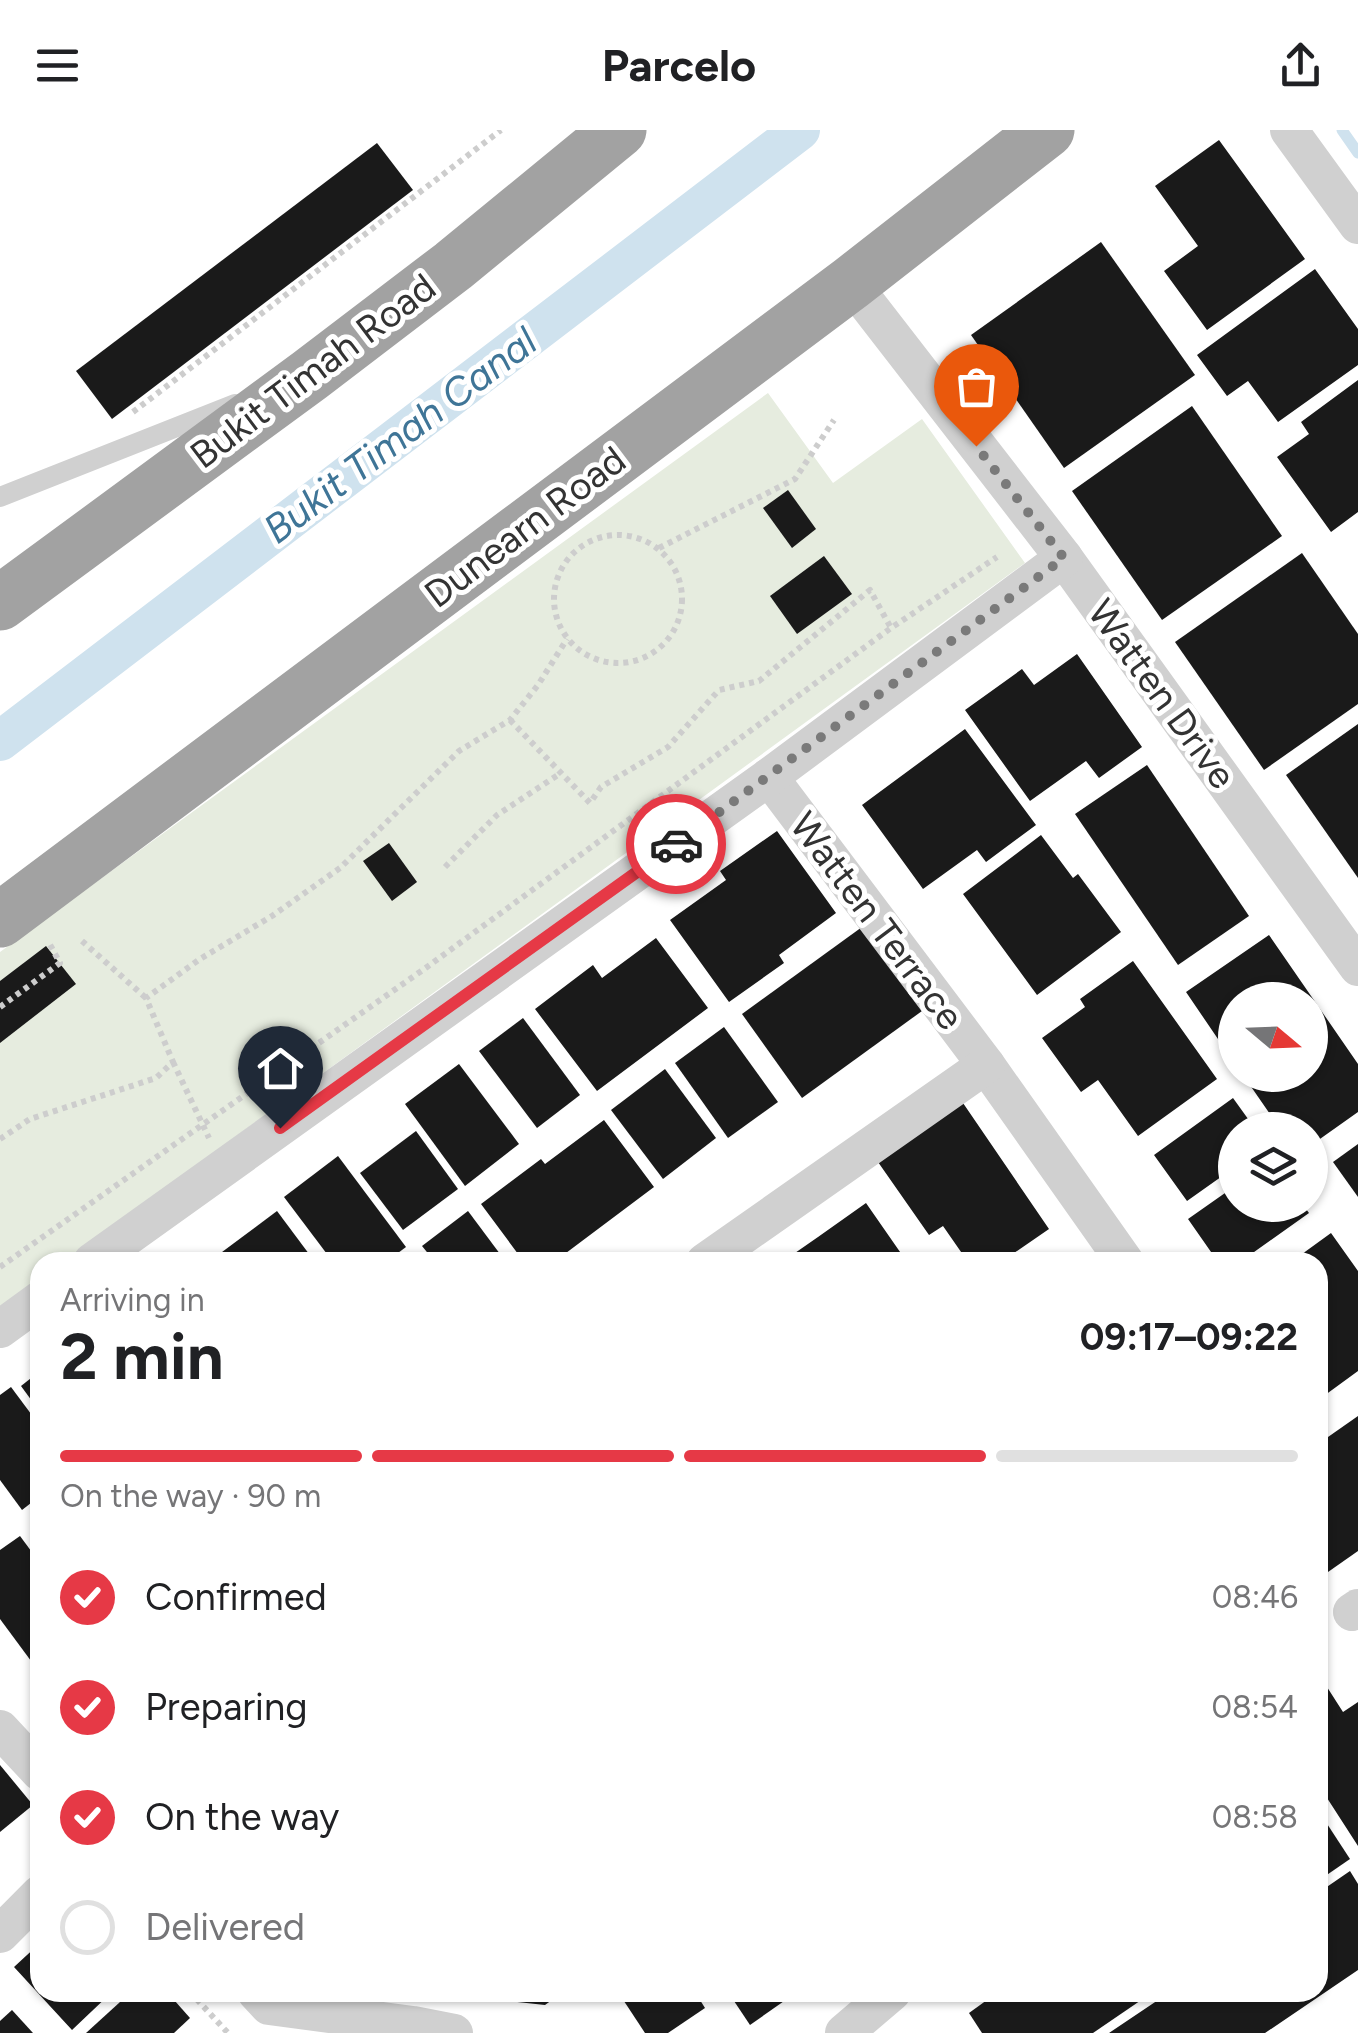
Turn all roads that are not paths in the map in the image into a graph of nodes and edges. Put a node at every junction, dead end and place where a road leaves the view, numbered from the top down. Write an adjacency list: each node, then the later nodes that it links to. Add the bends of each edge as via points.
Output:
1 (618, 130): 6 (highway, Bukit Timah Road)
2 (1047, 130): 5 (highway, Dunearn Road)
3 (1289, 130): 4 (street)
4 (1358, 225)
5 (851, 283): 8 (street, Watten Drive); 11 (highway, Dunearn Road)
6 (310, 375): 7 (lane); 9 (highway, Bukit Timah Road)
7 (0, 497)
8 (1064, 558): 10 (street); 12 (street, Watten Drive)
9 (0, 602)
10 (768, 777): 13 (street, Watten Terrace); 14 (street)
11 (0, 920)
12 (1358, 967)
13 (986, 1065): 15 (street, Watten Terrace); 16 (street, Watten Terrace)
14 (106, 1252)
15 (719, 1252)
16 (1118, 1252)
17 (30, 1307): 18 (street)
18 (0, 1329)
19 (30, 1904): 20 (street)
20 (0, 1934)
21 (327, 2002): 23 (street)
22 (880, 2002): 25 (street)
23 (406, 2009): 24 (street)
24 (454, 2033)
25 (844, 2033)

